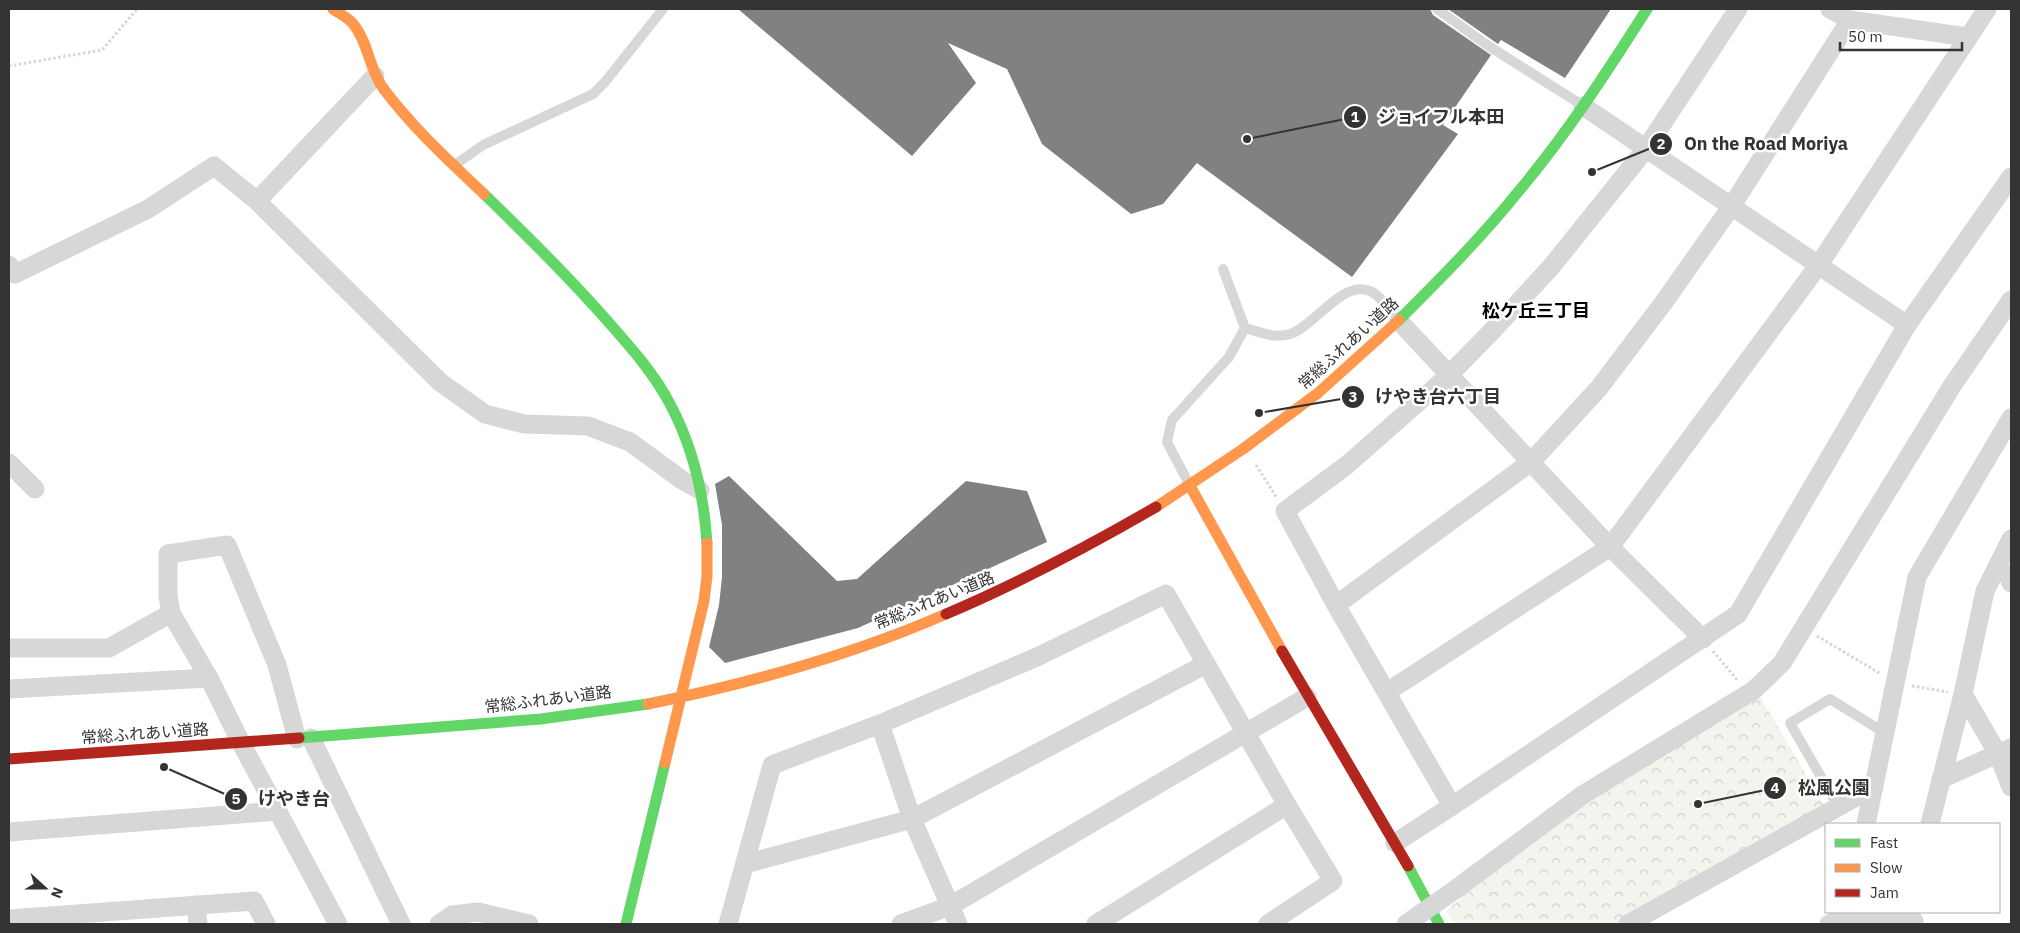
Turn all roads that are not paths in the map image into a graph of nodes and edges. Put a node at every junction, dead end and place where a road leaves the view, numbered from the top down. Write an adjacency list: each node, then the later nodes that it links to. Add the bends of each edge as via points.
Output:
1 (333, 9): 10 (street, via 353,24 363,41)
2 (663, 9): 13 (lane, via 593,94 483,145)
3 (1437, 9): 11 (lane)
4 (1647, 9): 11 (street, 常総ふれあい道路)
5 (1738, 9): 12 (street)
6 (1830, 9): 8 (street)
7 (1987, 9): 9 (street)
8 (1850, 20): 9 (street); 16 (street)
9 (1967, 37): 17 (street)
10 (375, 76): 13 (street, via 395,103); 15 (street)
11 (1583, 106): 12 (street); 21 (street, 常総ふれあい道路, via 1494,220)
12 (1645, 150): 16 (street); 24 (street, via 1551,267)
13 (455, 165): 30 (street, via 599,311 650,372 671,406 688,444)
14 (2011, 177): 22 (street)
15 (257, 201): 19 (street, via 214,166 148,209); 30 (street, via 440,382 485,414 524,424 588,426 630,442)
16 (1731, 207): 17 (street); 26 (street, via 1599,388)
17 (1818, 266): 22 (street); 32 (street)
18 (1223, 269): 23 (lane)
19 (11, 272)
20 (2011, 300): 84 (street, bridge, via 1952,386 1782,663 1748,693 1584,794)
21 (1399, 321): 23 (lane, via 1372,292 1355,289 1290,334 1273,336); 24 (street); 28 (street, 常総ふれあい道路, via 1302,405 1246,449)
22 (1907, 325): 37 (street, via 1738,614)
23 (1245, 328): 28 (lane, via 1229,357 1172,420 1167,442)
24 (1449, 375): 26 (street); 35 (street, via 1354,459 1285,511)
25 (2011, 418): 48 (street, via 1917,577)
26 (1531, 462): 32 (street); 35 (street)
27 (9, 463): 29 (street)
28 (1190, 486): 44 (street, 常総ふれあい道路, via 1091,544 1003,590 911,629 827,660); 45 (street)
29 (35, 488)
30 (700, 490): 44 (street, via 708,545 707,581)
31 (2011, 539): 33 (street)
32 (1610, 547): 37 (street); 42 (street)
33 (1997, 567): 34 (street); 43 (street, via 1985,592)
34 (2011, 583)
35 (1336, 605): 42 (street)
36 (171, 613): 38 (street, via 109,648); 40 (street); 49 (street, via 168,554 227,546)
37 (1703, 639): 57 (street)
38 (9, 648)
39 (1206, 664): 46 (street, via 1166,594 1039,656); 47 (street); 60 (street)
40 (209, 678): 41 (street); 50 (street)
41 (9, 689)
42 (1386, 692): 57 (street)
43 (1963, 694): 51 (street); 53 (street)
44 (681, 697): 49 (street, 常総ふれあい道路, via 540,718); 78 (street)
45 (1307, 697): 47 (street); 64 (street)
46 (880, 724): 60 (street); 65 (street, via 772,764)
47 (1246, 732): 56 (street); 67 (street)
48 (1885, 733): 55 (street); 58 (lane, via 1830,699 1790,723)
49 (304, 738): 50 (street, 常総ふれあい道路); 75 (street)
50 (241, 743): 52 (street, 常総ふれあい道路); 59 (street)
51 (2004, 751): 53 (street); 54 (street)
52 (9, 759)
53 (1941, 779): 62 (street)
54 (2011, 787)
55 (1874, 788): 58 (street); 61 (street)
56 (1287, 805): 82 (street); 83 (street, via 1333,881)
57 (1452, 806): 64 (street)
58 (1838, 808): 86 (street)
59 (278, 811): 63 (street); 74 (street)
60 (912, 819): 65 (street); 67 (street)
61 (1866, 823)
62 (1930, 823)
63 (9, 832)
64 (1394, 843): 85 (street)
65 (745, 864): 79 (street)
66 (196, 906): 69 (street); 72 (street); 73 (street, via 254,901)
67 (950, 906): 80 (street); 81 (street)
68 (1850, 917): 70 (street); 87 (street)
69 (108, 918): 71 (street)
70 (1914, 919)
71 (18, 920)
72 (198, 924)
73 (266, 924)
74 (338, 924)
75 (402, 924)
76 (439, 924): 77 (street, via 452,915 478,912)
77 (529, 924)
78 (626, 924)
79 (728, 924)
80 (901, 924)
81 (958, 924)
82 (1096, 924)
83 (1268, 924)
84 (1406, 924)
85 (1439, 924)
86 (1628, 924)
87 (1829, 924)

